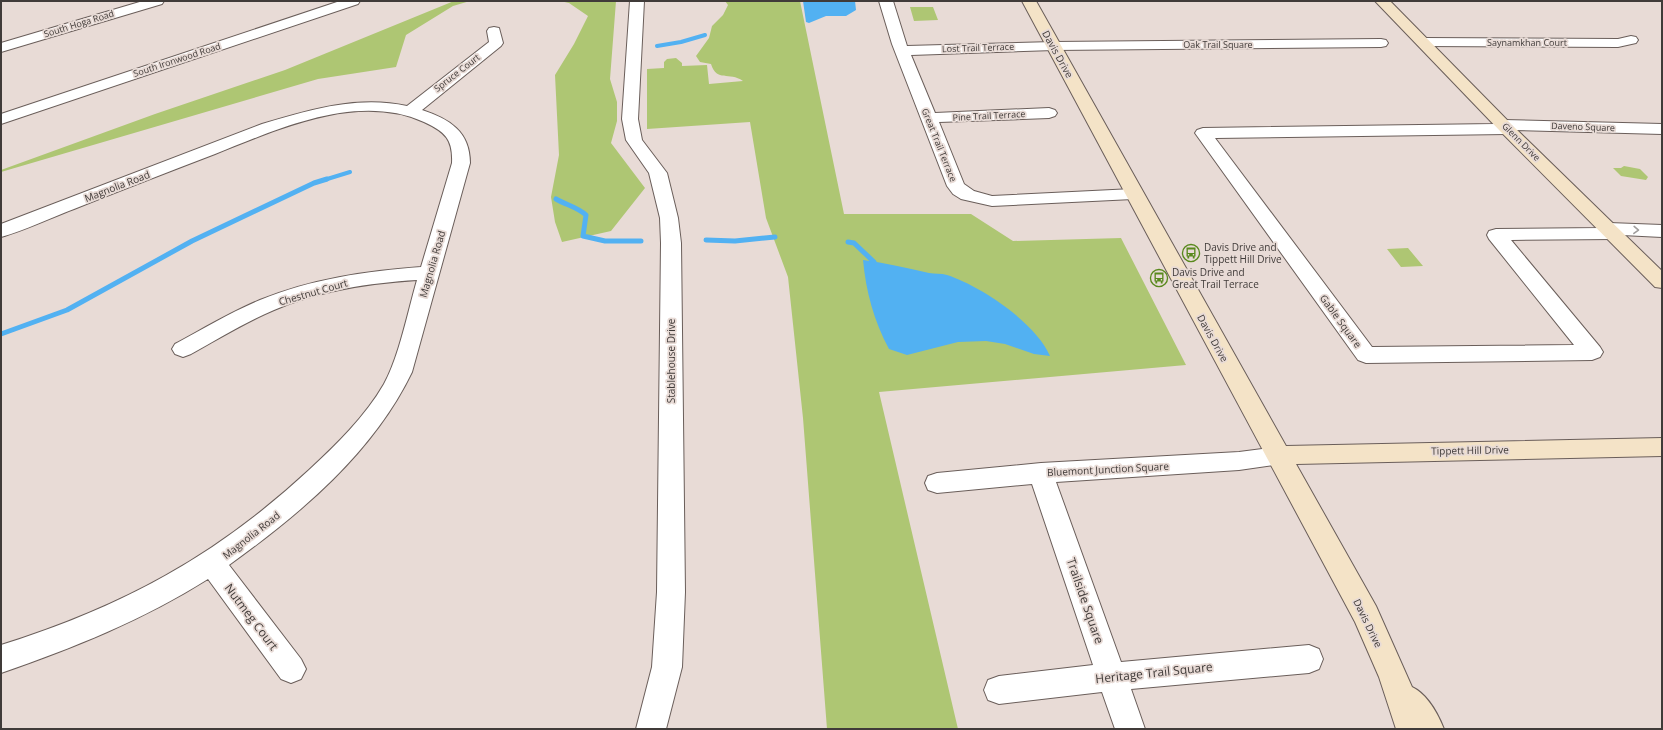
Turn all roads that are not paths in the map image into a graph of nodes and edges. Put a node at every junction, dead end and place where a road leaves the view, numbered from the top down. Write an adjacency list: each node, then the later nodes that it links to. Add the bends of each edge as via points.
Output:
1 (157, 1): 12 (street, South Hoga Road)
2 (353, 1): 17 (street, South Ironwood Road)
3 (637, 1): 38 (street, Stablehouse Drive, via 630,119 634,140 658,173 669,218 671,243 671,592 667,667)
4 (886, 1): 13 (street, Great Trail Terrace)
5 (1029, 1): 11 (main road, Davis Drive)
6 (1382, 1): 9 (main road, Glenn Drive)
7 (494, 31): 14 (street, Spruce Court, via 496,43)
8 (1631, 40): 9 (street, Saynamkhan Court, via 1618,43)
9 (1423, 42): 18 (main road, Glenn Drive)
10 (1381, 43): 11 (street, Oak Trail Square)
11 (1054, 46): 13 (street, Lost Trail Terrace); 20 (main road, Davis Drive)
12 (1, 48)
13 (902, 51): 16 (street, Great Trail Terrace)
14 (410, 111): 21 (street, Magnolia Road, via 349,108 309,115 268,127); 24 (street, Magnolia Road, via 450,129 461,146 461,163)
15 (1049, 113): 16 (street, Pine Trail Terrace)
16 (928, 118): 20 (street, Great Trail Terrace, via 956,186 975,198 992,201)
17 (1, 119)
18 (1505, 127): 19 (street, Daveno Square); 22 (main road, Glenn Drive); 22 (street, Gable Square, via 1203,133 1366,355 1592,352 1496,235)
19 (1662, 129)
20 (1133, 194): 28 (main road, Davis Drive)
21 (1, 231)
22 (1611, 231): 23 (street, one-way to 23); 25 (main road, Glenn Drive)
23 (1662, 231)
24 (429, 273): 26 (street, Chestnut Court, via 370,278 306,292 268,305); 31 (street, Magnolia Road, via 401,372 369,422 343,453 306,489 252,535)
25 (1662, 282)
26 (183, 349)
27 (1662, 446): 28 (main road, Tippett Hill Drive)
28 (1278, 456): 29 (street, Bluemont Junction Square, via 1240,461); 36 (main road, Davis Drive, via 1366,615)
29 (1041, 473): 30 (street, Bluemont Junction Square); 35 (street, Trailside Square)
30 (937, 483)
31 (212, 564): 32 (street, Magnolia Road, via 142,604 105,621 70,636); 34 (street, Nutmeg Court)
32 (1, 659)
33 (1309, 659): 35 (street, Heritage Trail Square)
34 (291, 669)
35 (1111, 677): 37 (street, Heritage Trail Square); 39 (street, Trailside Square)
36 (1394, 677): 40 (main road, Davis Drive); 41 (main road, Davis Drive)
37 (1000, 690)
38 (651, 729)
39 (1130, 729)
40 (1411, 729)
41 (1429, 729)

